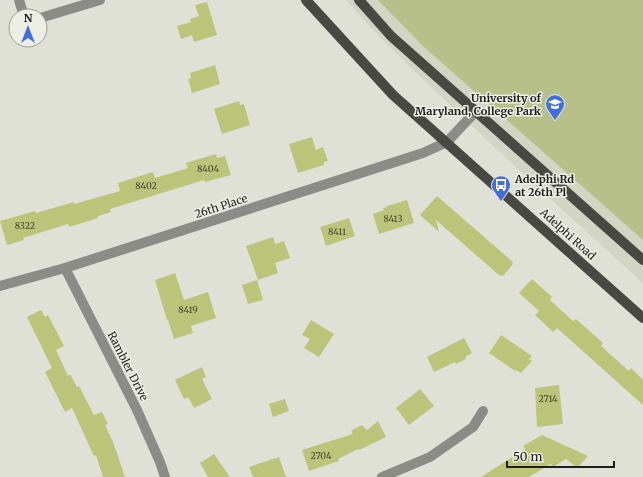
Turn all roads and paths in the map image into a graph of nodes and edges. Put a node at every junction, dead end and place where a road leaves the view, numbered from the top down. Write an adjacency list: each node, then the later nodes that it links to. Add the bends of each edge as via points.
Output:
1 (100, 0): 4 (street)
2 (306, 0): 6 (main road, Adelphi Road, via 393,95)
3 (359, 0): 5 (main road, via 391,36)
4 (48, 16)
5 (475, 112): 6 (street); 7 (main road)
6 (447, 142): 8 (street, 26th Place, via 423,153); 10 (main road, Adelphi Road)
7 (643, 260)
8 (65, 268): 9 (street, 26th Place); 12 (street, Rambler Drive, via 137,410)
9 (0, 286)
10 (643, 318)
11 (484, 411): 13 (street, via 473,427 430,457)
12 (165, 477)
13 (382, 477)

